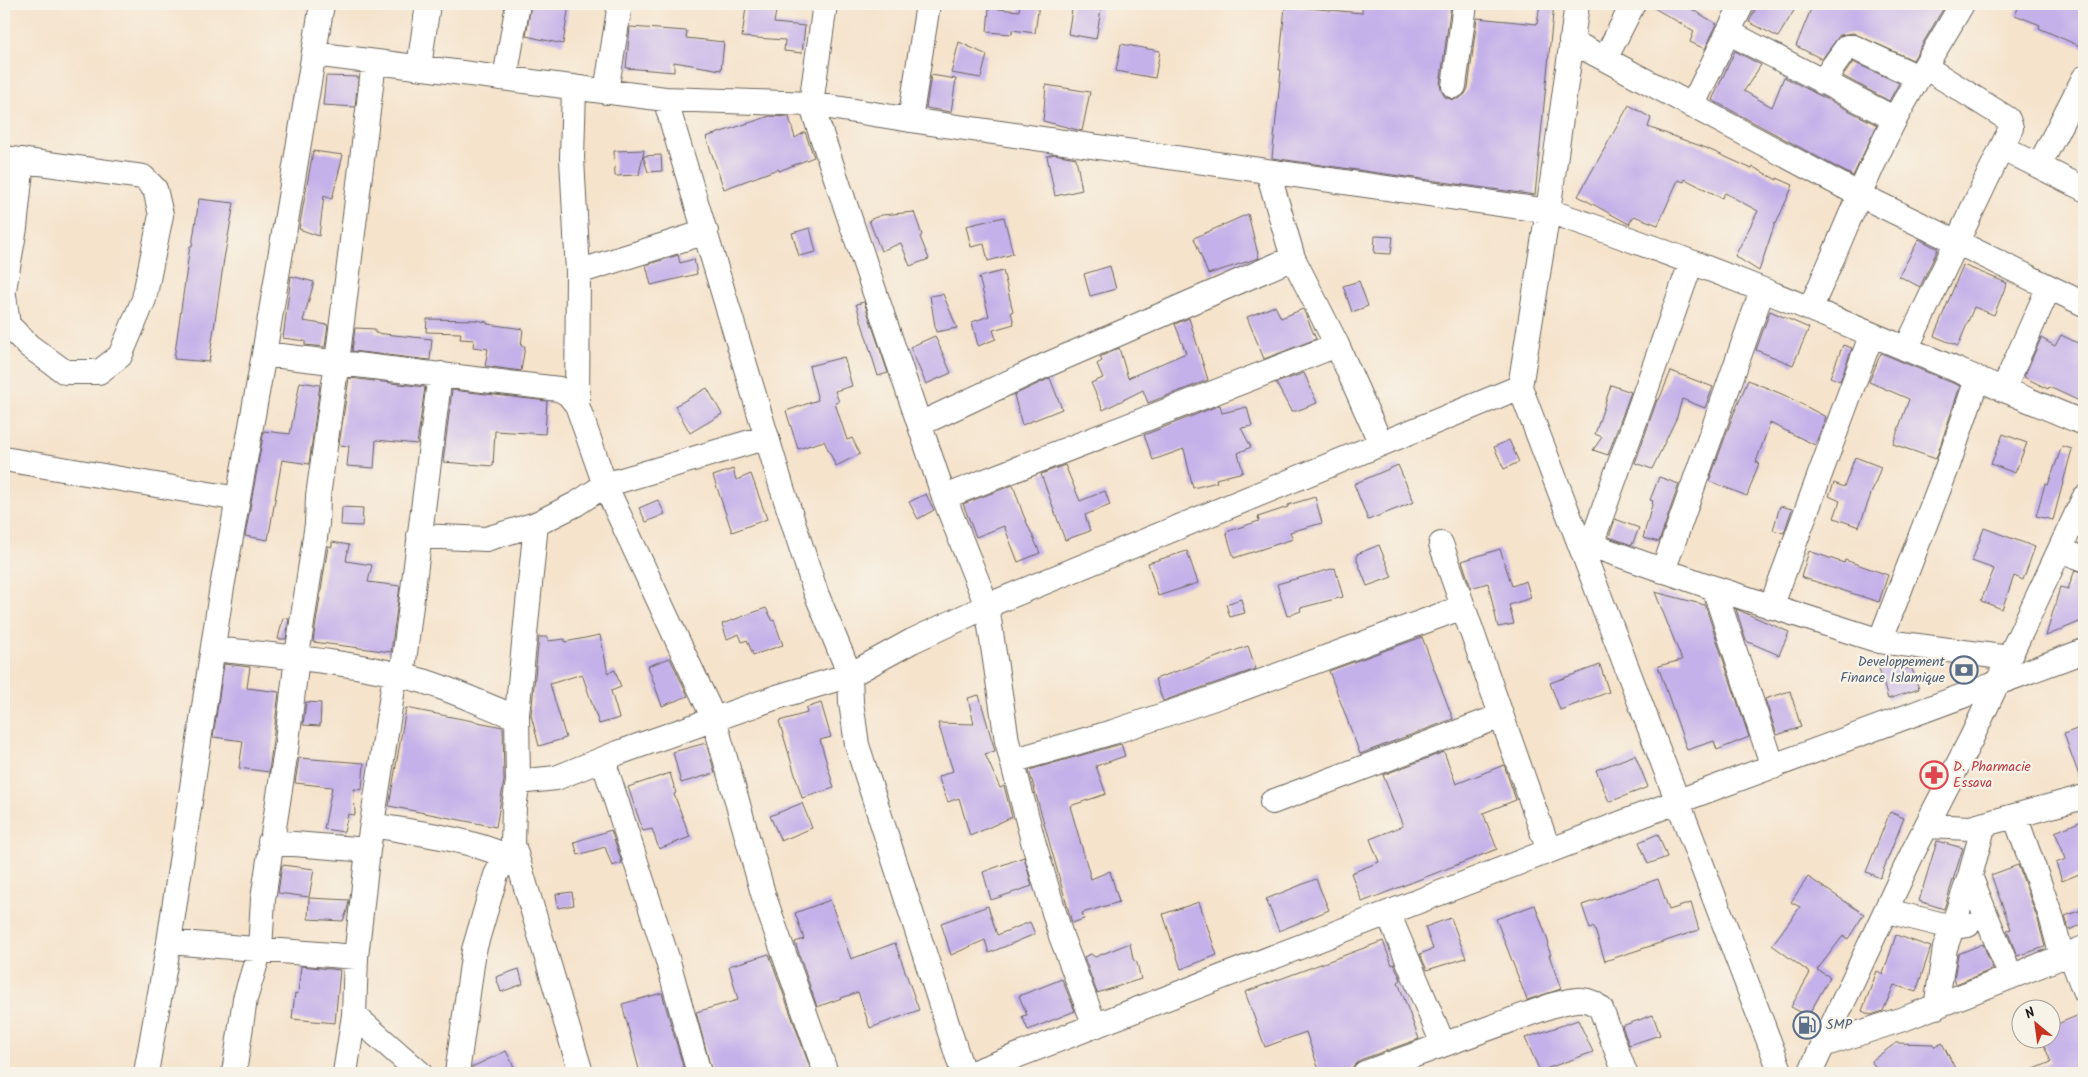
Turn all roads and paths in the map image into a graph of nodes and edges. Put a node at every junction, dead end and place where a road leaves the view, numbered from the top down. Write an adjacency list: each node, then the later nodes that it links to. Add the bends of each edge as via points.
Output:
1 (322, 4): 14 (street)
2 (428, 4): 17 (street)
3 (518, 4): 19 (street)
4 (620, 4): 24 (street)
5 (825, 4): 26 (street)
6 (928, 4): 29 (street)
7 (1465, 4): 22 (street)
8 (1577, 4): 13 (street)
9 (1633, 4): 15 (street)
10 (1742, 4): 12 (street)
11 (1962, 4): 18 (street)
12 (1728, 32): 21 (street); 27 (street)
13 (1571, 41): 15 (street); 36 (street)
14 (314, 54): 16 (street); 51 (street)
15 (1605, 59): 27 (street)
16 (374, 62): 17 (street); 52 (street)
17 (420, 67): 19 (street)
18 (1922, 72): 21 (street, via 1847,47); 28 (street); 30 (street, via 2008,118 2011,128)
19 (505, 78): 23 (street)
20 (2084, 78): 32 (street)
21 (1822, 82): 28 (street)
22 (1454, 86)
23 (574, 88): 24 (street); 41 (street, via 572,158)
24 (606, 92): 25 (street)
25 (665, 99): 26 (street); 37 (street)
26 (811, 104): 29 (street); 59 (street)
27 (1692, 106): 35 (street)
28 (1895, 119): 35 (street)
29 (910, 120): 33 (street)
30 (2002, 148): 32 (street); 38 (street)
31 (13, 159): 43 (street, via 15,228); 45 (street, via 143,177 155,189 161,215 144,299 120,356 99,372 65,372 29,346 8,325)
32 (2039, 166): 34 (street)
33 (1268, 172): 36 (street); 39 (street)
34 (2084, 189)
35 (1858, 194): 38 (street); 47 (street)
36 (1548, 212): 40 (street); 55 (street)
37 (706, 232): 41 (street); 60 (street)
38 (1956, 241): 42 (street); 50 (street)
39 (1293, 258): 49 (street); 59 (street, via 1044,366)
40 (1691, 263): 44 (street); 69 (street)
41 (578, 272): 57 (street)
42 (2050, 287): 46 (street); 56 (street)
43 (4, 289)
44 (1762, 291): 47 (street); 73 (street)
45 (4, 295)
46 (2084, 304)
47 (1810, 309): 48 (street)
48 (1872, 336): 50 (street); 77 (street)
49 (1337, 345): 61 (street); 64 (street)
50 (1906, 349): 54 (street)
51 (264, 354): 52 (street); 65 (street)
52 (337, 362): 53 (street); 81 (street)
53 (440, 374): 57 (street, via 559,389); 68 (street)
54 (1977, 379): 56 (street); 78 (street)
55 (1520, 387): 61 (street); 69 (street)
56 (2003, 390): 58 (street)
57 (577, 405): 63 (street)
58 (2084, 423)
59 (920, 424): 64 (street)
60 (767, 437): 63 (street); 83 (street, via 816,593)
61 (1381, 444): 75 (street)
62 (4, 459): 65 (street)
63 (605, 485): 67 (street); 88 (street)
64 (944, 497): 75 (street)
65 (238, 498): 79 (street)
66 (2084, 498): 71 (street)
67 (536, 524): 68 (street, via 486,539); 86 (street)
68 (419, 536): 84 (street)
69 (1585, 543): 73 (street); 94 (street)
70 (1441, 544): 76 (street)
71 (2060, 550): 72 (street); 82 (street)
72 (2084, 559)
73 (1663, 571): 74 (street)
74 (1714, 588): 77 (street); 91 (street)
75 (987, 606): 83 (street, via 912,640); 90 (street)
76 (1463, 607): 87 (street); 90 (street, via 1238,690 1113,732)
77 (1771, 607): 78 (street)
78 (1880, 641): 82 (street)
79 (212, 649): 81 (street); 109 (street)
80 (2084, 651): 85 (street)
81 (297, 657): 84 (street); 100 (street, via 286,750)
82 (2009, 658): 85 (street)
83 (850, 675): 88 (street); 128 (street, via 856,746)
84 (398, 676): 86 (street, via 424,682 508,714); 98 (street)
85 (1997, 684): 91 (street); 99 (street)
86 (517, 714): 92 (street)
87 (1501, 716): 95 (street); 103 (street)
88 (714, 719): 89 (street); 127 (street, via 764,897)
89 (603, 760): 92 (street, via 556,778); 126 (street)
90 (1012, 760): 117 (street, via 1061,936)
91 (1773, 767): 94 (street)
92 (518, 782): 102 (street)
93 (2084, 797): 96 (street)
94 (1679, 801): 103 (street); 132 (street)
95 (1272, 802)
96 (2015, 816): 97 (street); 111 (street, via 2051,916)
97 (1984, 824): 99 (street, via 1970,828); 104 (street)
98 (372, 825): 101 (street); 102 (street, via 490,849)
99 (1927, 826): 105 (street)
100 (270, 842): 101 (street); 110 (street)
101 (368, 850): 112 (street)
102 (510, 850): 124 (street, via 496,876 474,950); 125 (street)
103 (1549, 851): 106 (street)
104 (1970, 876): 107 (street); 108 (street)
105 (1887, 911): 108 (street); 119 (street)
106 (1388, 913): 117 (street); 118 (street)
107 (1989, 922): 108 (street); 113 (street)
108 (1952, 927): 115 (street, via 1945,948)
109 (169, 942): 110 (street); 120 (street)
110 (260, 949): 112 (street); 121 (street, via 245,999)
111 (2072, 953): 113 (street); 114 (street)
112 (356, 957): 116 (street)
113 (2011, 977): 115 (street)
114 (2084, 990)
115 (1936, 1007): 119 (street)
116 (354, 1015): 122 (street); 123 (street)
117 (1095, 1026): 129 (street)
118 (1443, 1044): 130 (street); 131 (street, via 1553,1005 1585,999 1601,1009)
119 (1823, 1045): 133 (street)
120 (146, 1073)
121 (234, 1073)
122 (345, 1073)
123 (420, 1073)
124 (457, 1073)
125 (581, 1073)
126 (699, 1073)
127 (826, 1073)
128 (963, 1073)
129 (972, 1073)
130 (1365, 1073)
131 (1625, 1073)
132 (1782, 1073)
133 (1810, 1073)

